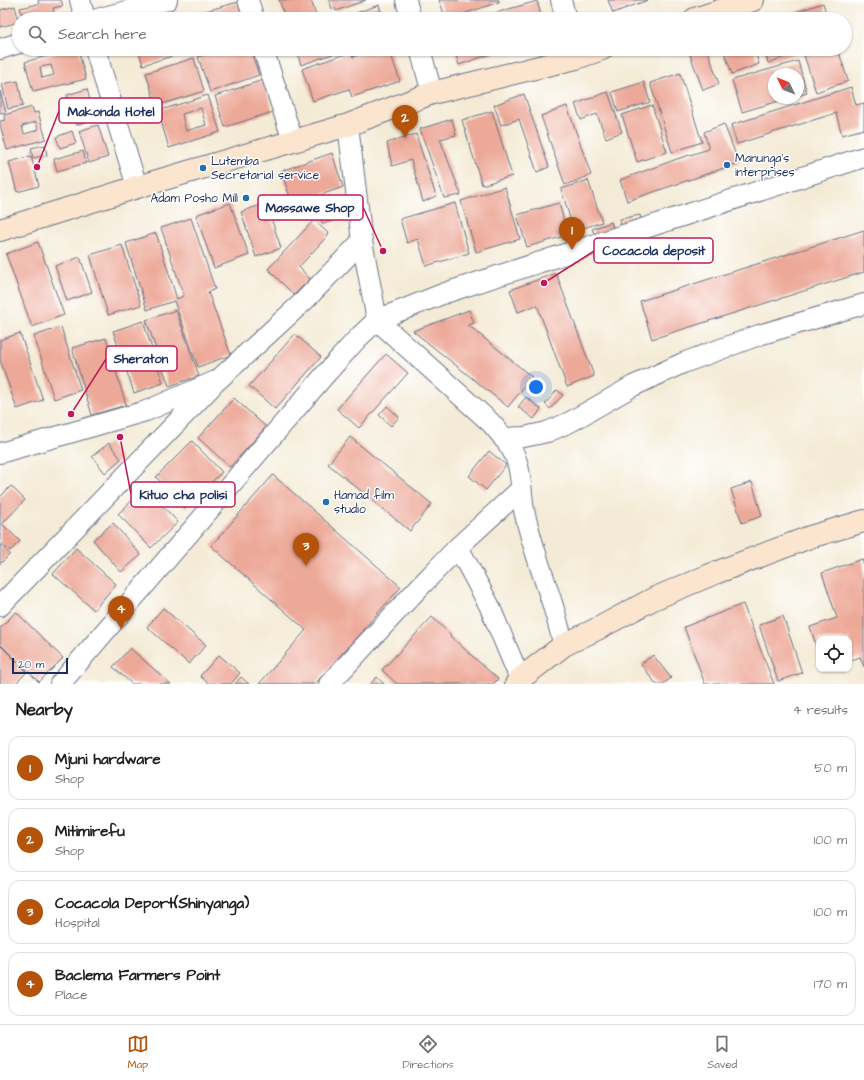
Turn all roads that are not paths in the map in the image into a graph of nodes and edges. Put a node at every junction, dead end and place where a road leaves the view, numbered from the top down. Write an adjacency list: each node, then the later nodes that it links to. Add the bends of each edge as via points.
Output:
1 (80, 0): 7 (street)
2 (167, 0): 8 (street)
3 (248, 0): 9 (street)
4 (406, 0): 10 (street)
5 (561, 0): 11 (street)
6 (740, 2): 12 (street)
7 (83, 12)
8 (123, 12)
9 (252, 12)
10 (409, 12)
11 (564, 12)
12 (714, 12)
13 (12, 45): 14 (street)
14 (0, 49)
15 (96, 56): 23 (street)
16 (266, 56): 21 (street)
17 (422, 56): 19 (street)
18 (563, 56): 19 (street)
19 (432, 93): 20 (street)
20 (348, 125): 21 (street); 25 (street)
21 (293, 141): 23 (street)
22 (864, 157): 27 (street, via 445,293)
23 (137, 187): 24 (street)
24 (0, 230)
25 (362, 241): 27 (street); 28 (street, via 304,301)
26 (864, 304): 29 (street, via 760,335 683,362 547,432)
27 (377, 320): 29 (street, via 490,422); 37 (street, via 323,377)
28 (218, 380): 30 (street, via 146,411); 34 (street)
29 (504, 438): 31 (street, via 516,458)
30 (0, 454)
31 (521, 489): 33 (street); 35 (street, via 524,511)
32 (864, 521): 35 (street, via 810,537 710,575 653,599)
33 (458, 547): 36 (street, via 489,605); 38 (street)
34 (0, 606)
35 (564, 645): 36 (street)
36 (518, 682)
37 (60, 684)
38 (329, 684)

